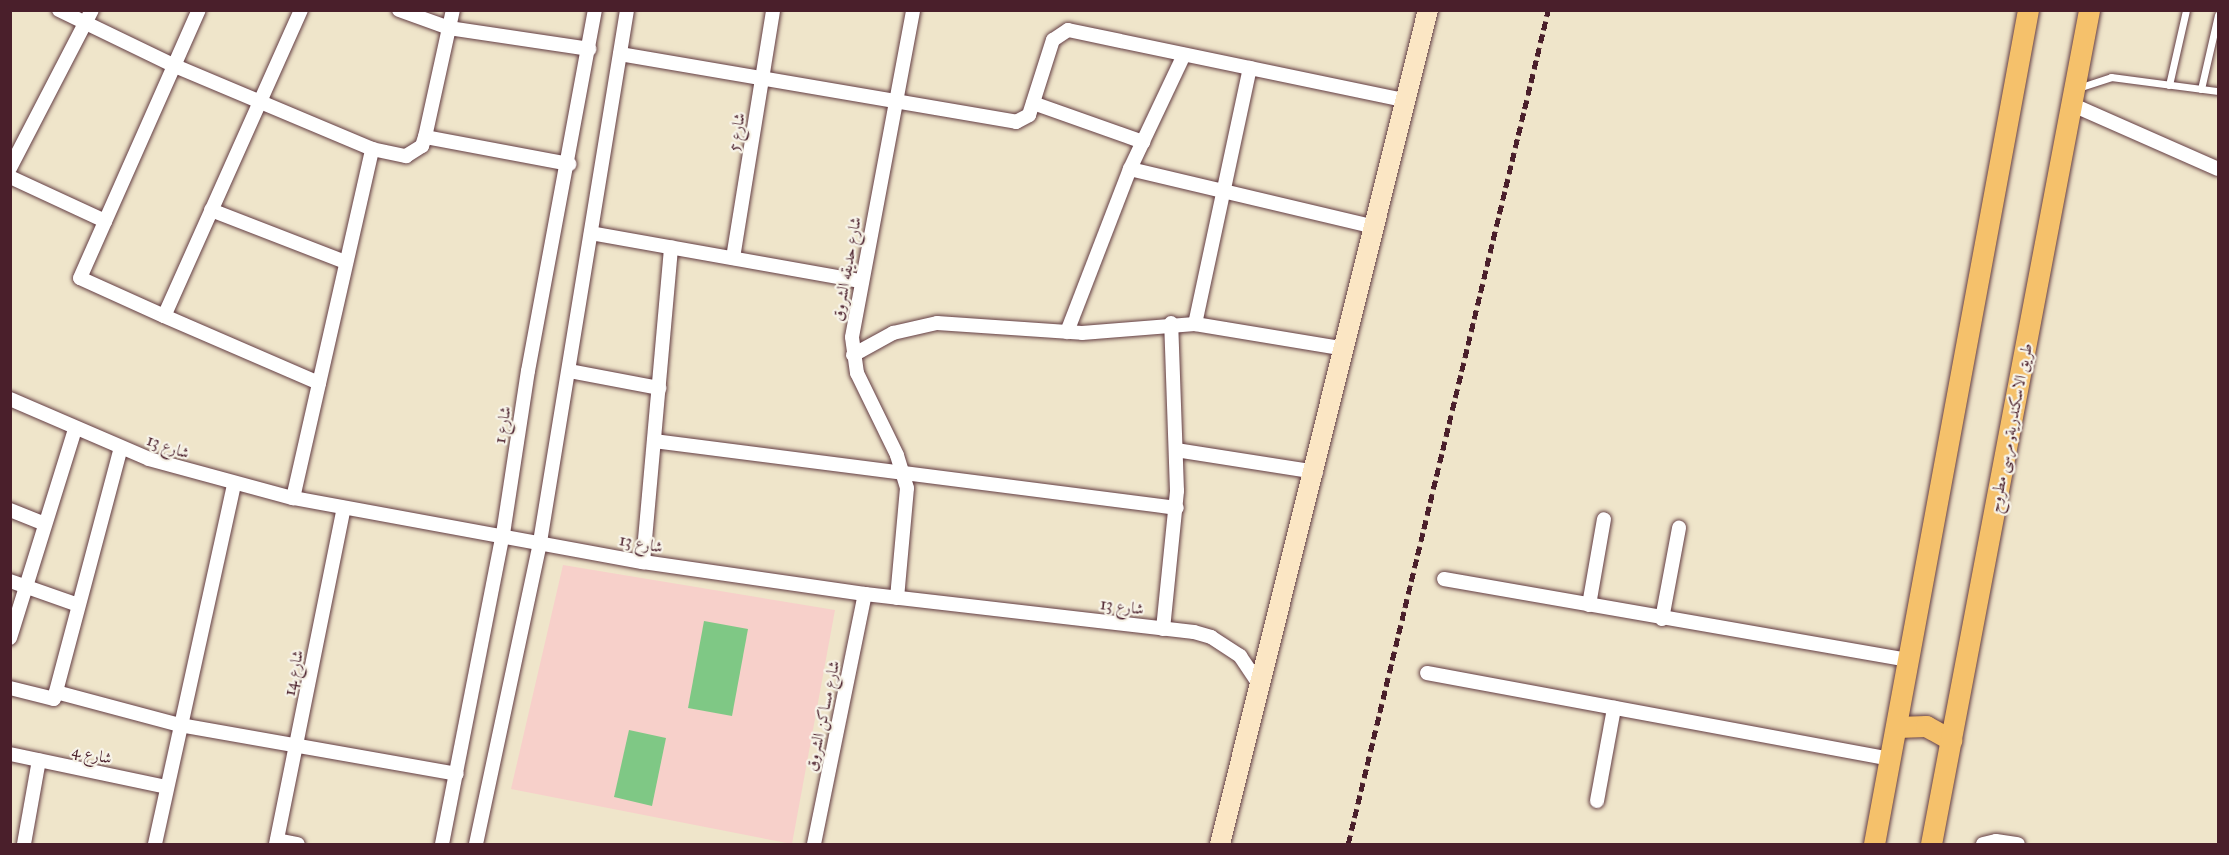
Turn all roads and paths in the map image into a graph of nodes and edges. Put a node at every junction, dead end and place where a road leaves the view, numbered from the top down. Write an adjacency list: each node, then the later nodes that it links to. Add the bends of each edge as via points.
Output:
1 (59, 10): 15 (street)
2 (199, 10): 20 (street)
3 (301, 10): 29 (street)
4 (399, 10): 16 (street)
5 (453, 10): 16 (street)
6 (595, 10): 17 (street, شارع 1)
7 (627, 10): 18 (street)
8 (772, 10): 22 (street, شارع 5)
9 (913, 10): 27 (street, شارع حديقه الشروق)
10 (1428, 10): 28 (street)
11 (2028, 10): 85 (main road)
12 (2089, 10): 26 (main road, طريق الاسكندرية, مرسى مطروح)
13 (2186, 10): 23 (lane)
14 (2218, 15): 24 (lane)
15 (89, 16): 20 (street); 35 (street)
16 (449, 28): 17 (street); 31 (street)
17 (589, 50): 34 (street, شارع 1)
18 (620, 54): 22 (street); 43 (street)
19 (1184, 55): 21 (street); 30 (street, via 1063,31 1053,40); 32 (street)
20 (175, 66): 29 (street); 41 (street)
21 (1250, 68): 28 (street); 39 (street)
22 (762, 77): 27 (street); 45 (street, شارع 5)
23 (2169, 85): 24 (lane); 26 (lane, via 2111,77)
24 (2201, 89): 25 (lane)
25 (2218, 91)
26 (2074, 97): 36 (street); 93 (main road, طريق الاسكندرية, مرسى مطروح)
27 (895, 99): 30 (street, via 1016,122 1024,121); 47 (street, شارع حديقه الشروق)
28 (1408, 101): 42 (street)
29 (260, 102): 33 (street); 40 (street)
30 (1034, 103): 32 (street)
31 (425, 137): 33 (street, via 422,146 406,156); 34 (street)
32 (1143, 142): 37 (street)
33 (372, 149): 46 (street)
34 (569, 164): 72 (street, شارع 1, via 528,371)
35 (10, 168)
36 (2218, 169)
37 (1130, 170): 39 (street); 51 (street)
38 (10, 177): 41 (street)
39 (1224, 192): 42 (street); 50 (street)
40 (211, 210): 46 (street); 48 (street)
41 (105, 221): 48 (street, via 80,278)
42 (1376, 227): 52 (street)
43 (591, 233): 44 (street); 54 (street)
44 (671, 247): 45 (street); 56 (street)
45 (733, 258): 47 (street)
46 (345, 262): 55 (street)
47 (861, 281): 53 (street, شارع حديقه الشروق, via 854,319)
48 (164, 316): 55 (street)
49 (1171, 323): 50 (street); 51 (street); 61 (street)
50 (1195, 324): 52 (street)
51 (1067, 332): 53 (street, via 937,323 893,333)
52 (1346, 349): 63 (street)
53 (854, 355): 62 (street, شارع حديقه الشروق, via 857,373)
54 (569, 371): 56 (street); 73 (street)
55 (319, 383): 65 (street)
56 (659, 388): 59 (street)
57 (10, 399): 58 (street, شارع 13)
58 (75, 429): 60 (street, شارع 13); 70 (street)
59 (654, 441): 62 (street); 74 (street)
60 (121, 448): 64 (street, شارع 13); 80 (street)
61 (1176, 450): 63 (street); 67 (street)
62 (904, 472): 67 (street); 79 (street, شارع حديقه الشروق, via 908,503)
63 (1316, 472): 87 (street)
64 (234, 484): 65 (street, شارع 13); 91 (street)
65 (294, 498): 66 (street, شارع 13)
66 (344, 508): 72 (street, شارع 13); 94 (street, شارع 14)
67 (1177, 508): 83 (street)
68 (10, 510): 70 (street)
69 (1604, 519): 81 (street)
70 (43, 523): 77 (street)
71 (1679, 528): 82 (street)
72 (503, 534): 73 (street, شارع 13); 98 (street, شارع 1)
73 (540, 542): 74 (street, شارع 13); 107 (street)
74 (643, 562): 78 (street, شارع 13)
75 (1444, 579): 81 (street)
76 (10, 580): 77 (street)
77 (24, 585): 80 (street); 84 (street)
78 (866, 594): 79 (street, شارع 13); 108 (street, شارع مساكن الشروق)
79 (897, 598): 83 (street, شارع 13)
80 (78, 605): 89 (street)
81 (1589, 605): 82 (street)
82 (1662, 619): 85 (street)
83 (1164, 629): 87 (street, شارع 13, via 1194,632 1226,645 1240,656)
84 (10, 638)
85 (1909, 660): 92 (main road)
86 (1427, 673): 90 (street)
87 (1261, 687): 109 (street)
88 (10, 688): 89 (street, via 54,699)
89 (56, 692): 91 (street)
90 (1614, 708): 96 (street); 100 (street)
91 (180, 725): 94 (street); 99 (street)
92 (1897, 727): 93 (main road, via 1926,726); 96 (main road)
93 (1951, 740): 110 (main road, طريق الاسكندرية, مرسى مطروح)
94 (296, 746): 98 (street); 101 (street, شارع 14)
95 (10, 754): 97 (street, شارع 4)
96 (1890, 759): 102 (main road)
97 (39, 760): 99 (street, شارع 4); 103 (street)
98 (457, 774): 106 (street, شارع 1)
99 (167, 787): 104 (street)
100 (1597, 801)
101 (276, 842): 105 (street)
102 (1872, 843)
103 (24, 844)
104 (155, 844)
105 (298, 844)
106 (442, 844)
107 (476, 844)
108 (814, 844)
109 (1220, 844)
110 (1931, 844)
111 (1983, 844): 112 (street)
112 (2018, 844)

